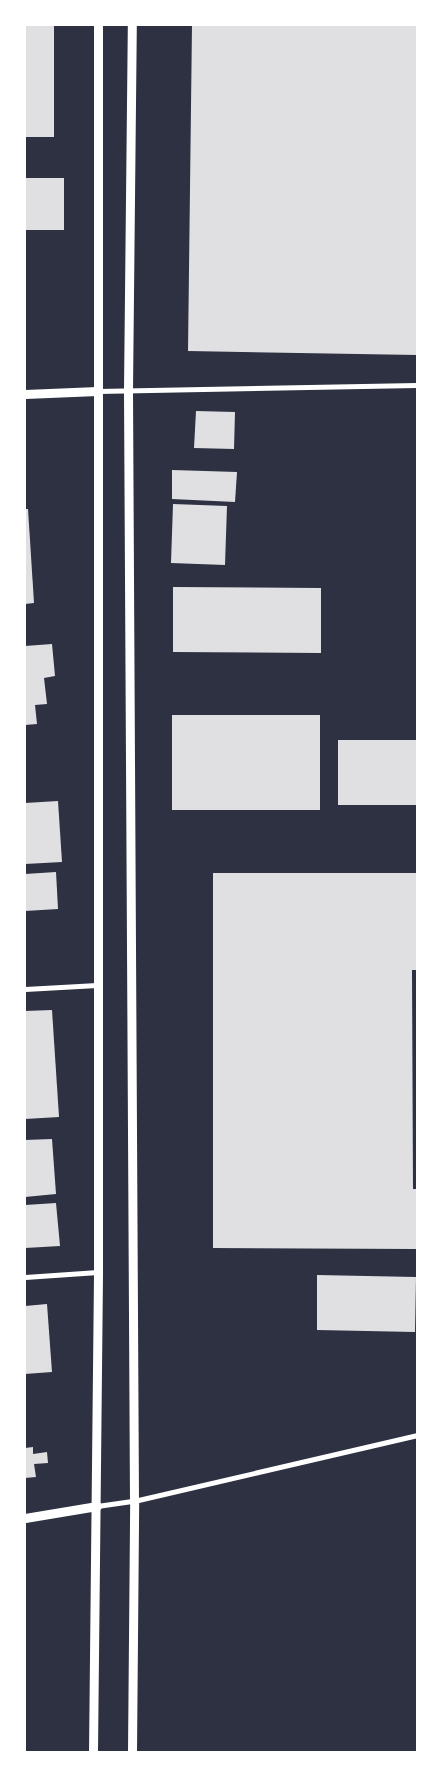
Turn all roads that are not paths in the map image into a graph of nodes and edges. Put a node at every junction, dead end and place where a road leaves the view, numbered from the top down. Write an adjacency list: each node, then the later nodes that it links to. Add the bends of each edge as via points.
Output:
1 (98, 25): 5 (street)
2 (132, 25): 4 (street)
3 (417, 385): 4 (street)
4 (128, 390): 5 (street); 12 (street)
5 (97, 391): 6 (street); 7 (street)
6 (25, 394)
7 (97, 984): 8 (street); 9 (street)
8 (25, 989)
9 (98, 1272): 10 (street); 13 (street)
10 (25, 1277)
11 (417, 1435): 12 (street)
12 (134, 1501): 13 (street); 16 (street)
13 (97, 1506): 14 (street); 15 (street)
14 (25, 1518)
15 (93, 1752)
16 (132, 1752)

